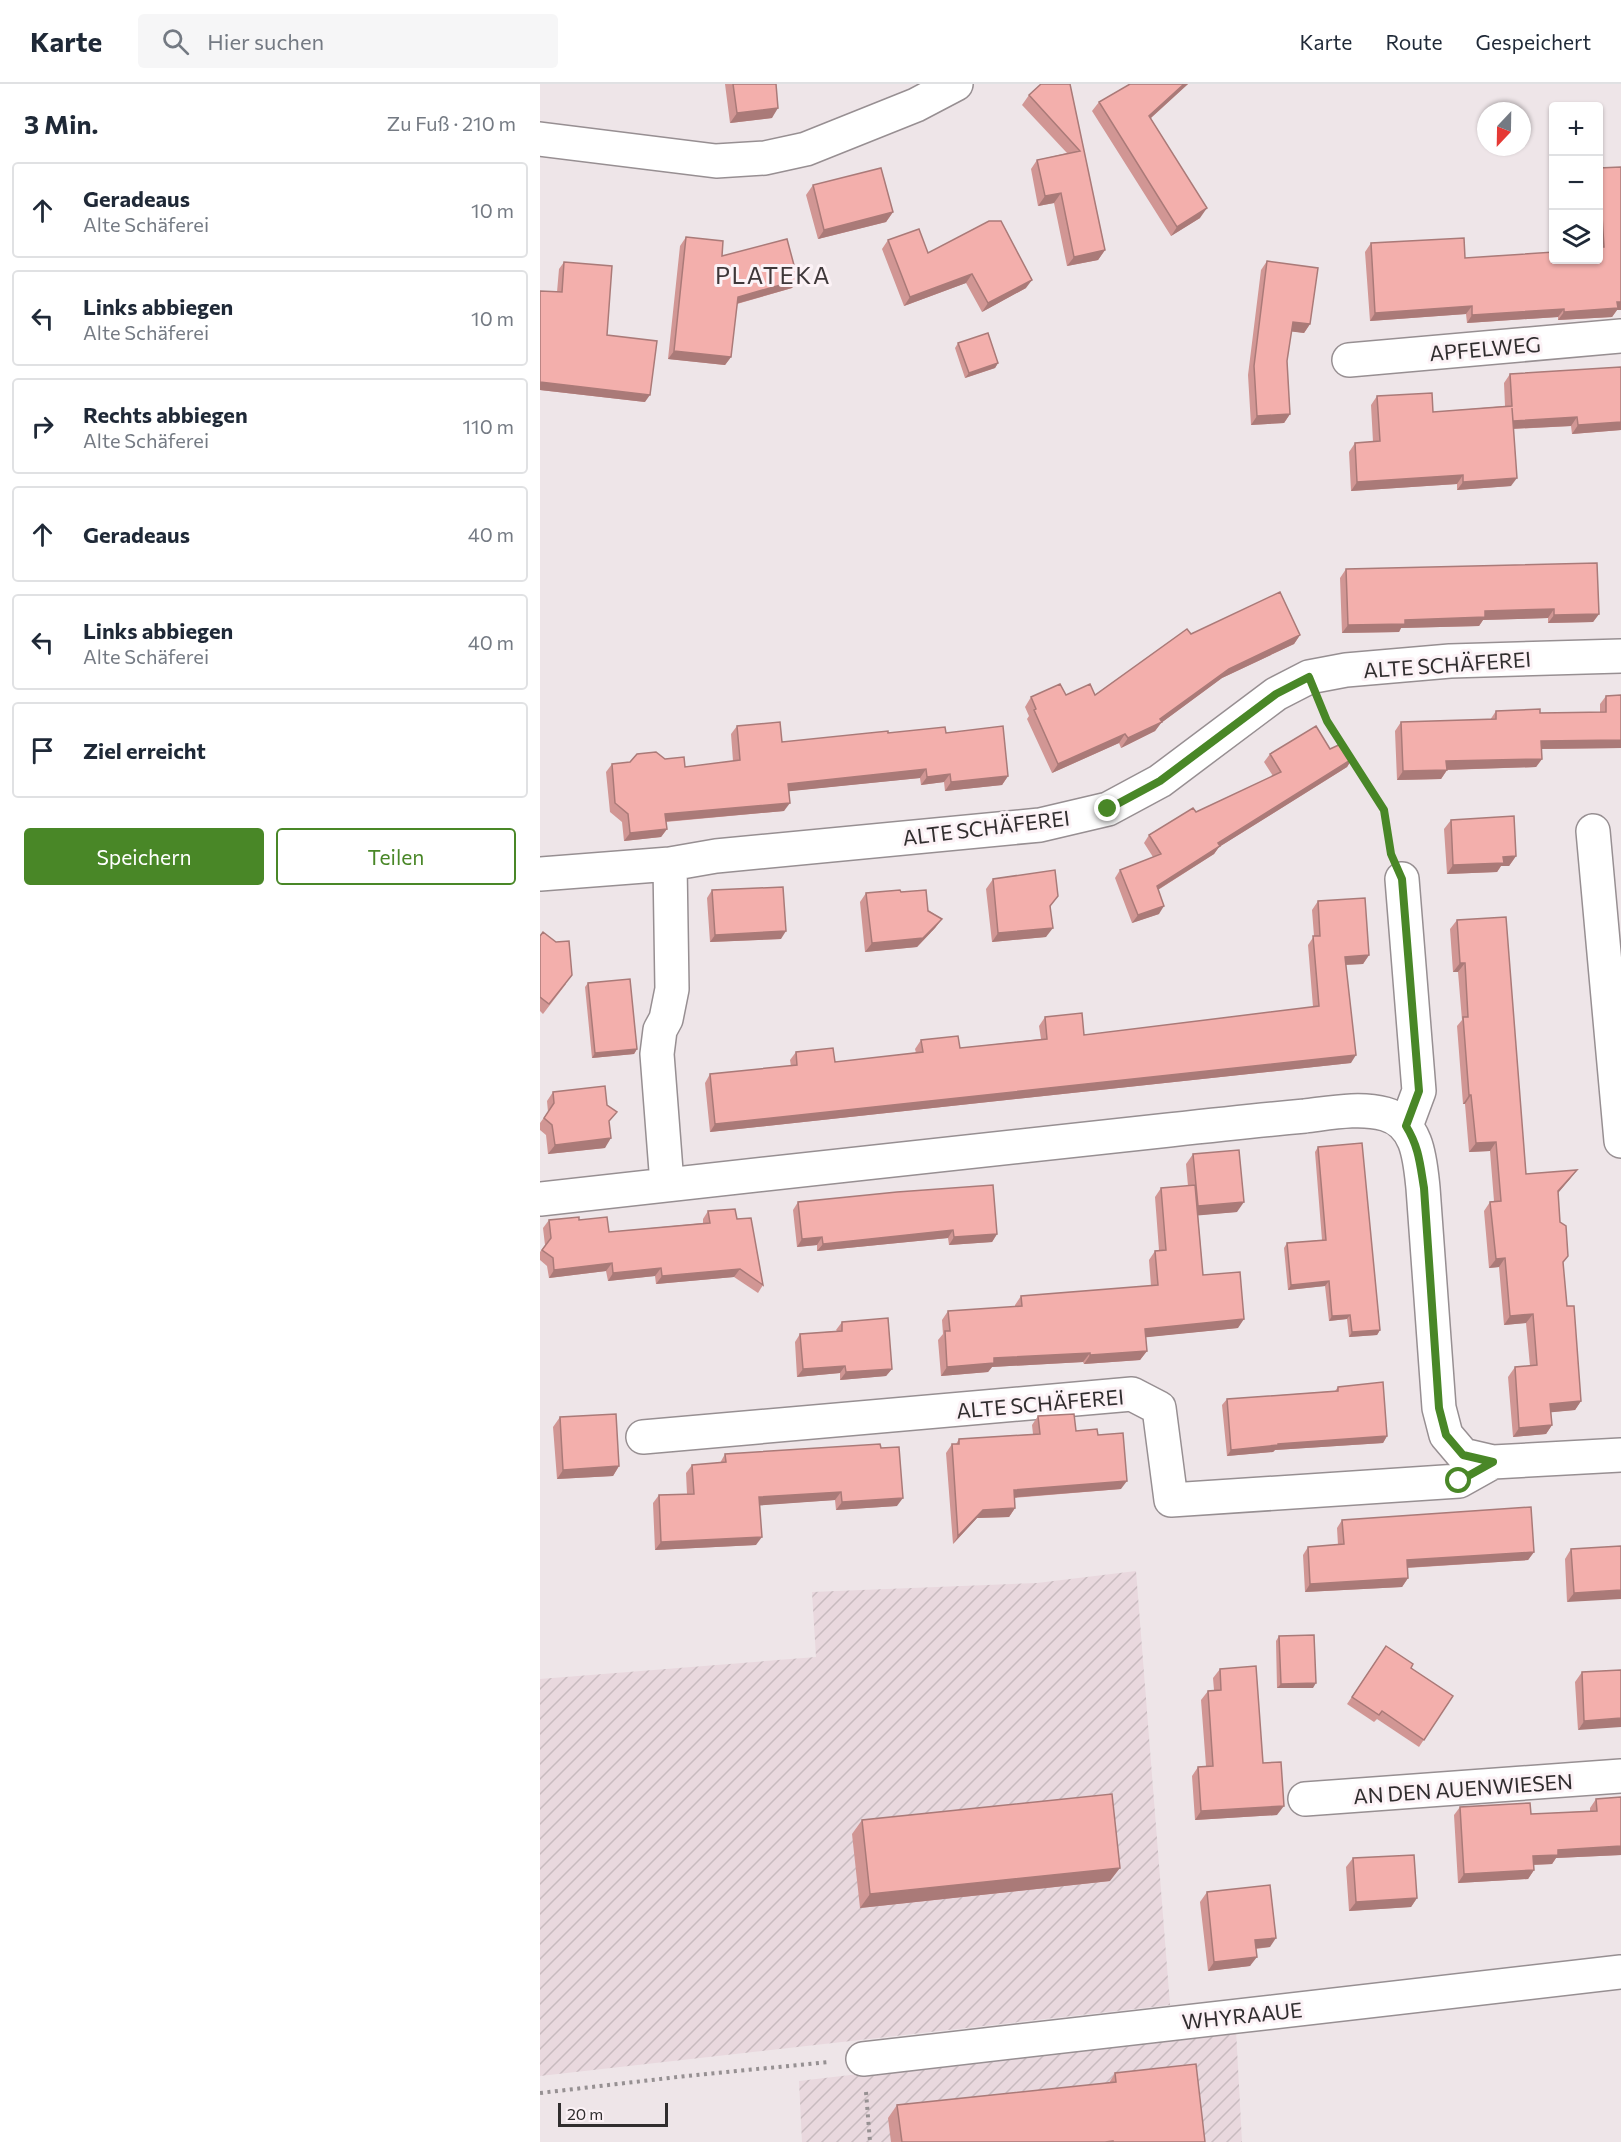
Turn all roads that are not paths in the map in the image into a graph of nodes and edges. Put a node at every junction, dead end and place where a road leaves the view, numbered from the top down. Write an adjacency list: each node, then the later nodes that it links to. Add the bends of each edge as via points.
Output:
1 (956, 84): 2 (street, via 916,105 806,149 765,158 717,161)
2 (540, 138)
3 (1621, 336): 4 (street, APFELWEG)
4 (1349, 360)
5 (1621, 656): 7 (street, ALTE SCHÄFEREI, via 1450,662 1346,670 1309,677 1276,694 1160,781 1108,809 1040,825 716,856)
6 (1593, 831): 11 (street)
7 (670, 864): 8 (street, ALTE SCHÄFEREI); 12 (street, via 672,989 657,1054)
8 (540, 874)
9 (1402, 879): 10 (street, via 1419,1091)
10 (1406, 1126): 12 (street, via 1383,1113 1356,1111); 16 (street, ALTE SCHÄFEREI, via 1417,1148 1424,1188 1443,1426 1463,1455)
11 (1621, 1141)
12 (668, 1184): 13 (street)
13 (540, 1199)
14 (643, 1437): 16 (street, ALTE SCHÄFEREI, via 1132,1394 1159,1408 1171,1500 1459,1481)
15 (1621, 1455): 16 (street, ALTE SCHÄFEREI)
16 (1493, 1462)
17 (1621, 1776): 18 (street, AN DEN AUENWIESEN)
18 (1305, 1799)
19 (1621, 1972): 20 (street, WHYRAAUE, via 1148,2016)
20 (862, 2059)

